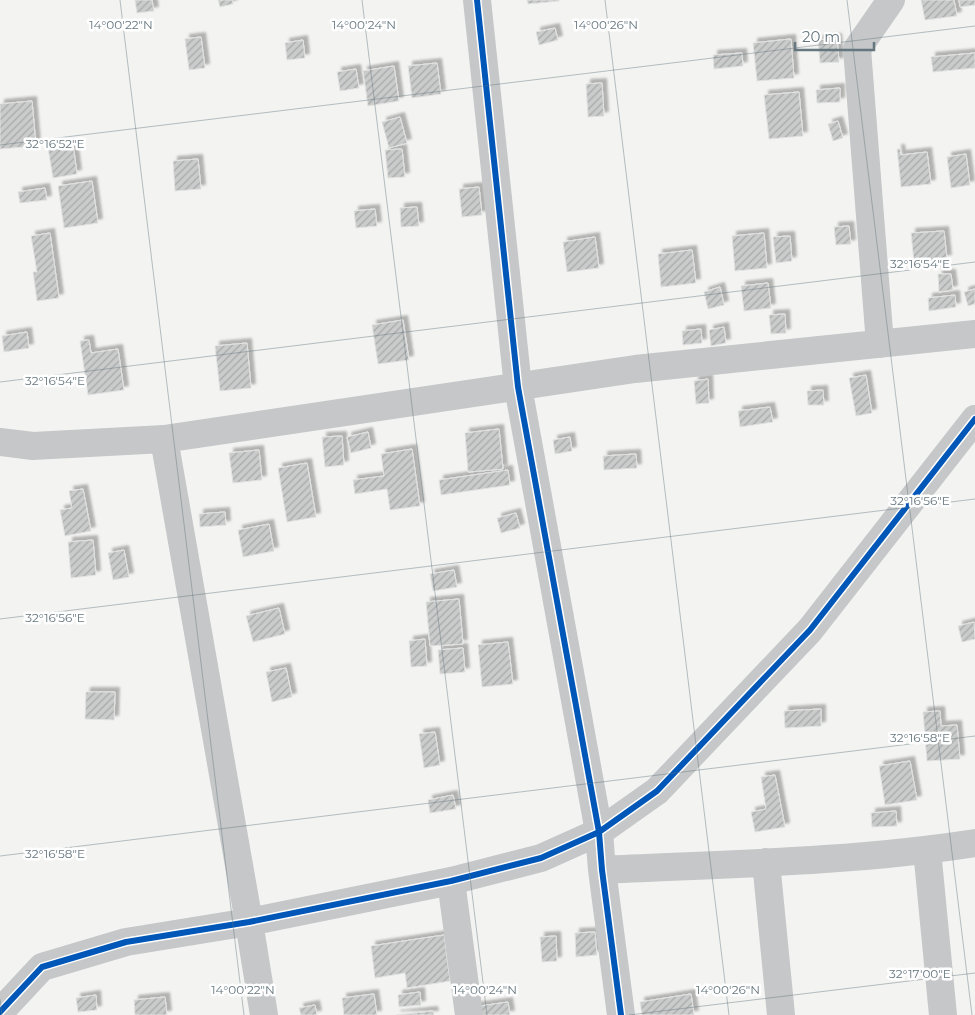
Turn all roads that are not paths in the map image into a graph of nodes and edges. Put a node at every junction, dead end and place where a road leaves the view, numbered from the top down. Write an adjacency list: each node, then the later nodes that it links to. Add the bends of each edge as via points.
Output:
1 (477, 0): 5 (street)
2 (892, 0): 4 (street, via 857,50)
3 (975, 334): 4 (street)
4 (880, 344): 5 (street, via 635,369)
5 (518, 387): 7 (street); 9 (street)
6 (975, 419): 9 (street, via 810,630 657,791)
7 (164, 439): 8 (street, via 33,446); 15 (street)
8 (0, 442)
9 (599, 832): 13 (street); 14 (street, via 541,858)
10 (975, 843): 11 (street)
11 (928, 850): 12 (street); 21 (street)
12 (766, 862): 13 (street); 20 (street)
13 (602, 870): 19 (street)
14 (451, 881): 15 (street); 18 (street)
15 (250, 922): 16 (street, via 126,942 42,967); 17 (street)
16 (0, 1012)
17 (264, 1015)
18 (469, 1015)
19 (622, 1015)
20 (781, 1015)
21 (943, 1015)

